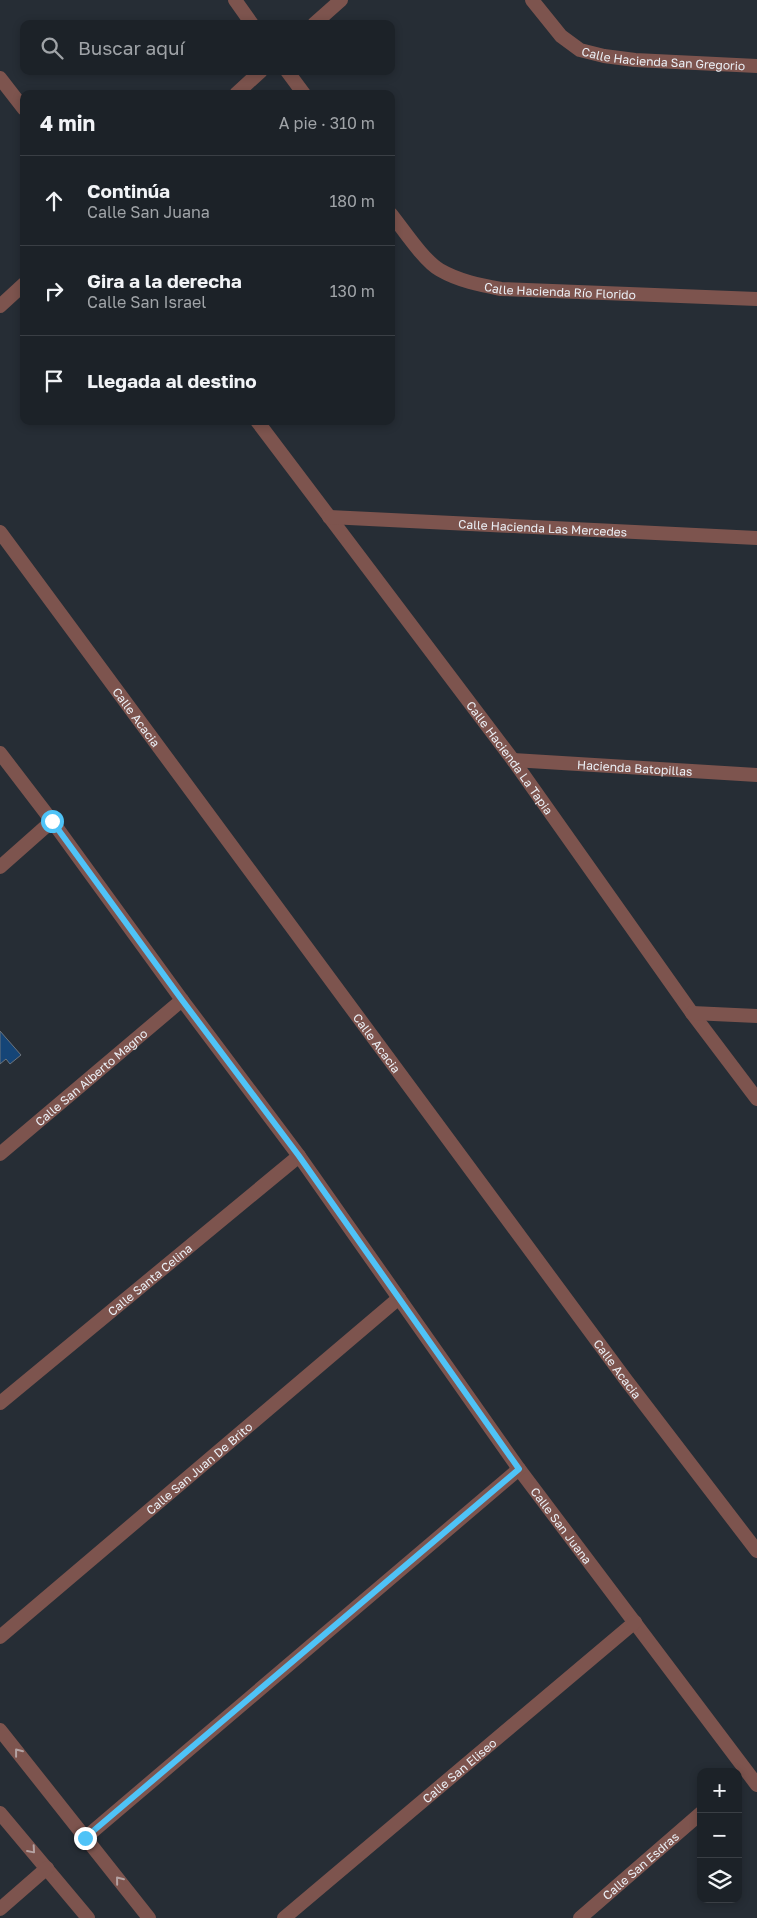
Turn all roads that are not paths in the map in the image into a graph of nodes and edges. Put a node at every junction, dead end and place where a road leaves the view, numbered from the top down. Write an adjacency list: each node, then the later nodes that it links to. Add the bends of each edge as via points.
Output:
1 (234, 0): 4 (street)
2 (340, 0): 5 (street)
3 (532, 0): 6 (street, Calle Hacienda San Gregorio, via 561,36 580,50 634,60)
4 (249, 20)
5 (318, 20)
6 (757, 66)
7 (257, 75): 10 (street)
8 (290, 75): 11 (street)
9 (0, 78): 12 (street)
10 (241, 90)
11 (301, 90)
12 (20, 104)
13 (395, 219): 15 (street, Calle Hacienda Río Florido, via 439,270 468,282 500,289)
14 (20, 288): 16 (street)
15 (757, 299)
16 (0, 306)
17 (260, 425): 18 (street, Calle Hacienda La Tapia)
18 (329, 517): 20 (street, Calle Hacienda Las Mercedes); 22 (street, Calle Hacienda La Tapia)
19 (0, 532): 35 (street, Calle Acacia, via 626,1380)
20 (757, 538)
21 (0, 753): 24 (street, Calle San Juana)
22 (514, 760): 23 (street, Hacienda Batopillas); 27 (street, Calle Hacienda La Tapia)
23 (757, 775)
24 (52, 821): 25 (street); 26 (street, Calle San Juana)
25 (0, 867)
26 (182, 1000): 30 (street, Calle San Alberto Magno); 31 (street, Calle San Juana)
27 (692, 1013): 28 (street); 29 (street, Calle Hacienda La Tapia)
28 (757, 1016)
29 (757, 1099)
30 (0, 1154)
31 (299, 1156): 32 (street, Calle San Juana); 33 (street, Calle Santa Celina)
32 (399, 1298): 34 (street, Calle San Juana); 37 (street, Calle San Juan De Brito)
33 (0, 1403)
34 (519, 1469): 36 (street, Calle San Juana); 43 (street)
35 (757, 1552)
36 (634, 1622): 39 (street, Calle San Juana); 48 (street, Calle San Eliseo)
37 (0, 1637)
38 (0, 1730): 43 (street, one-way to 38)
39 (743, 1777): 40 (street, Calle San Juana)
40 (757, 1785)
41 (0, 1813): 44 (street, one-way to 44)
42 (697, 1816): 49 (street, Calle San Esdras)
43 (85, 1838): 47 (street, one-way to 43)
44 (47, 1868): 45 (street); 46 (street)
45 (0, 1909)
46 (88, 1918)
47 (149, 1918)
48 (284, 1918)
49 (580, 1918)

